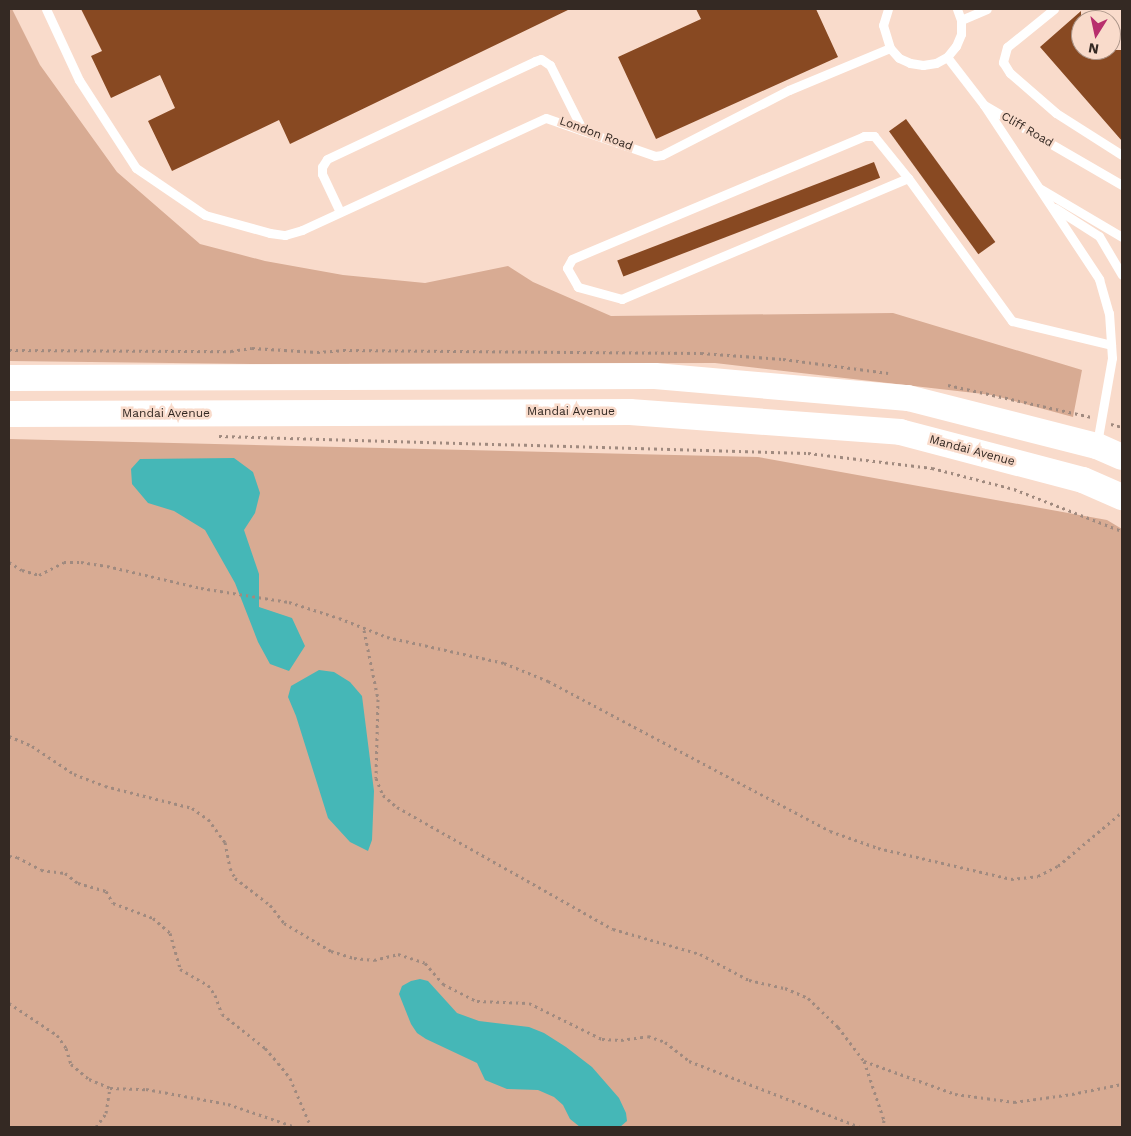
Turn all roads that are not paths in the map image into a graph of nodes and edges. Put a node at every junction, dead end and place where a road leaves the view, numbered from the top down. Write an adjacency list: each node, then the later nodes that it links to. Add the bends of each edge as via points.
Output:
1 (46, 9): 16 (lane, London Road, via 79,80 136,168 206,215 270,233 285,235 302,230)
2 (888, 9): 7 (lane, via 883,25)
3 (957, 9): 6 (lane)
4 (988, 9): 6 (lane)
5 (1054, 9): 11 (lane, via 1007,47 1003,62 1010,73 1056,113)
6 (961, 20): 8 (lane, via 961,34)
7 (890, 48): 8 (lane, via 899,58 916,64 936,63); 10 (lane, London Road, via 789,90 662,156)
8 (947, 57): 9 (lane, Cliff Road)
9 (984, 105): 13 (lane, Cliff Road); 14 (lane)
10 (582, 129): 16 (lane, London Road, via 546,118); 16 (lane, via 550,65 536,61 327,159 322,174)
11 (1122, 155)
12 (908, 178): 12 (lane, via 622,299 578,287 568,268 572,259 864,136 874,136); 19 (lane, via 1012,321)
13 (1122, 185)
14 (1038, 188): 15 (lane); 17 (lane)
15 (1051, 206): 18 (lane, via 1099,236); 19 (lane, via 1099,280 1109,313)
16 (340, 212)
17 (1122, 237)
18 (1122, 275)
19 (1111, 344): 22 (lane, via 1112,358)
20 (9, 378): 22 (main road, via 655,376 908,398)
21 (9, 414): 24 (main road, Mandai Avenue, via 630,412 900,432 1083,480)
22 (1097, 446): 23 (main road)
23 (1122, 457)
24 (1122, 497)

